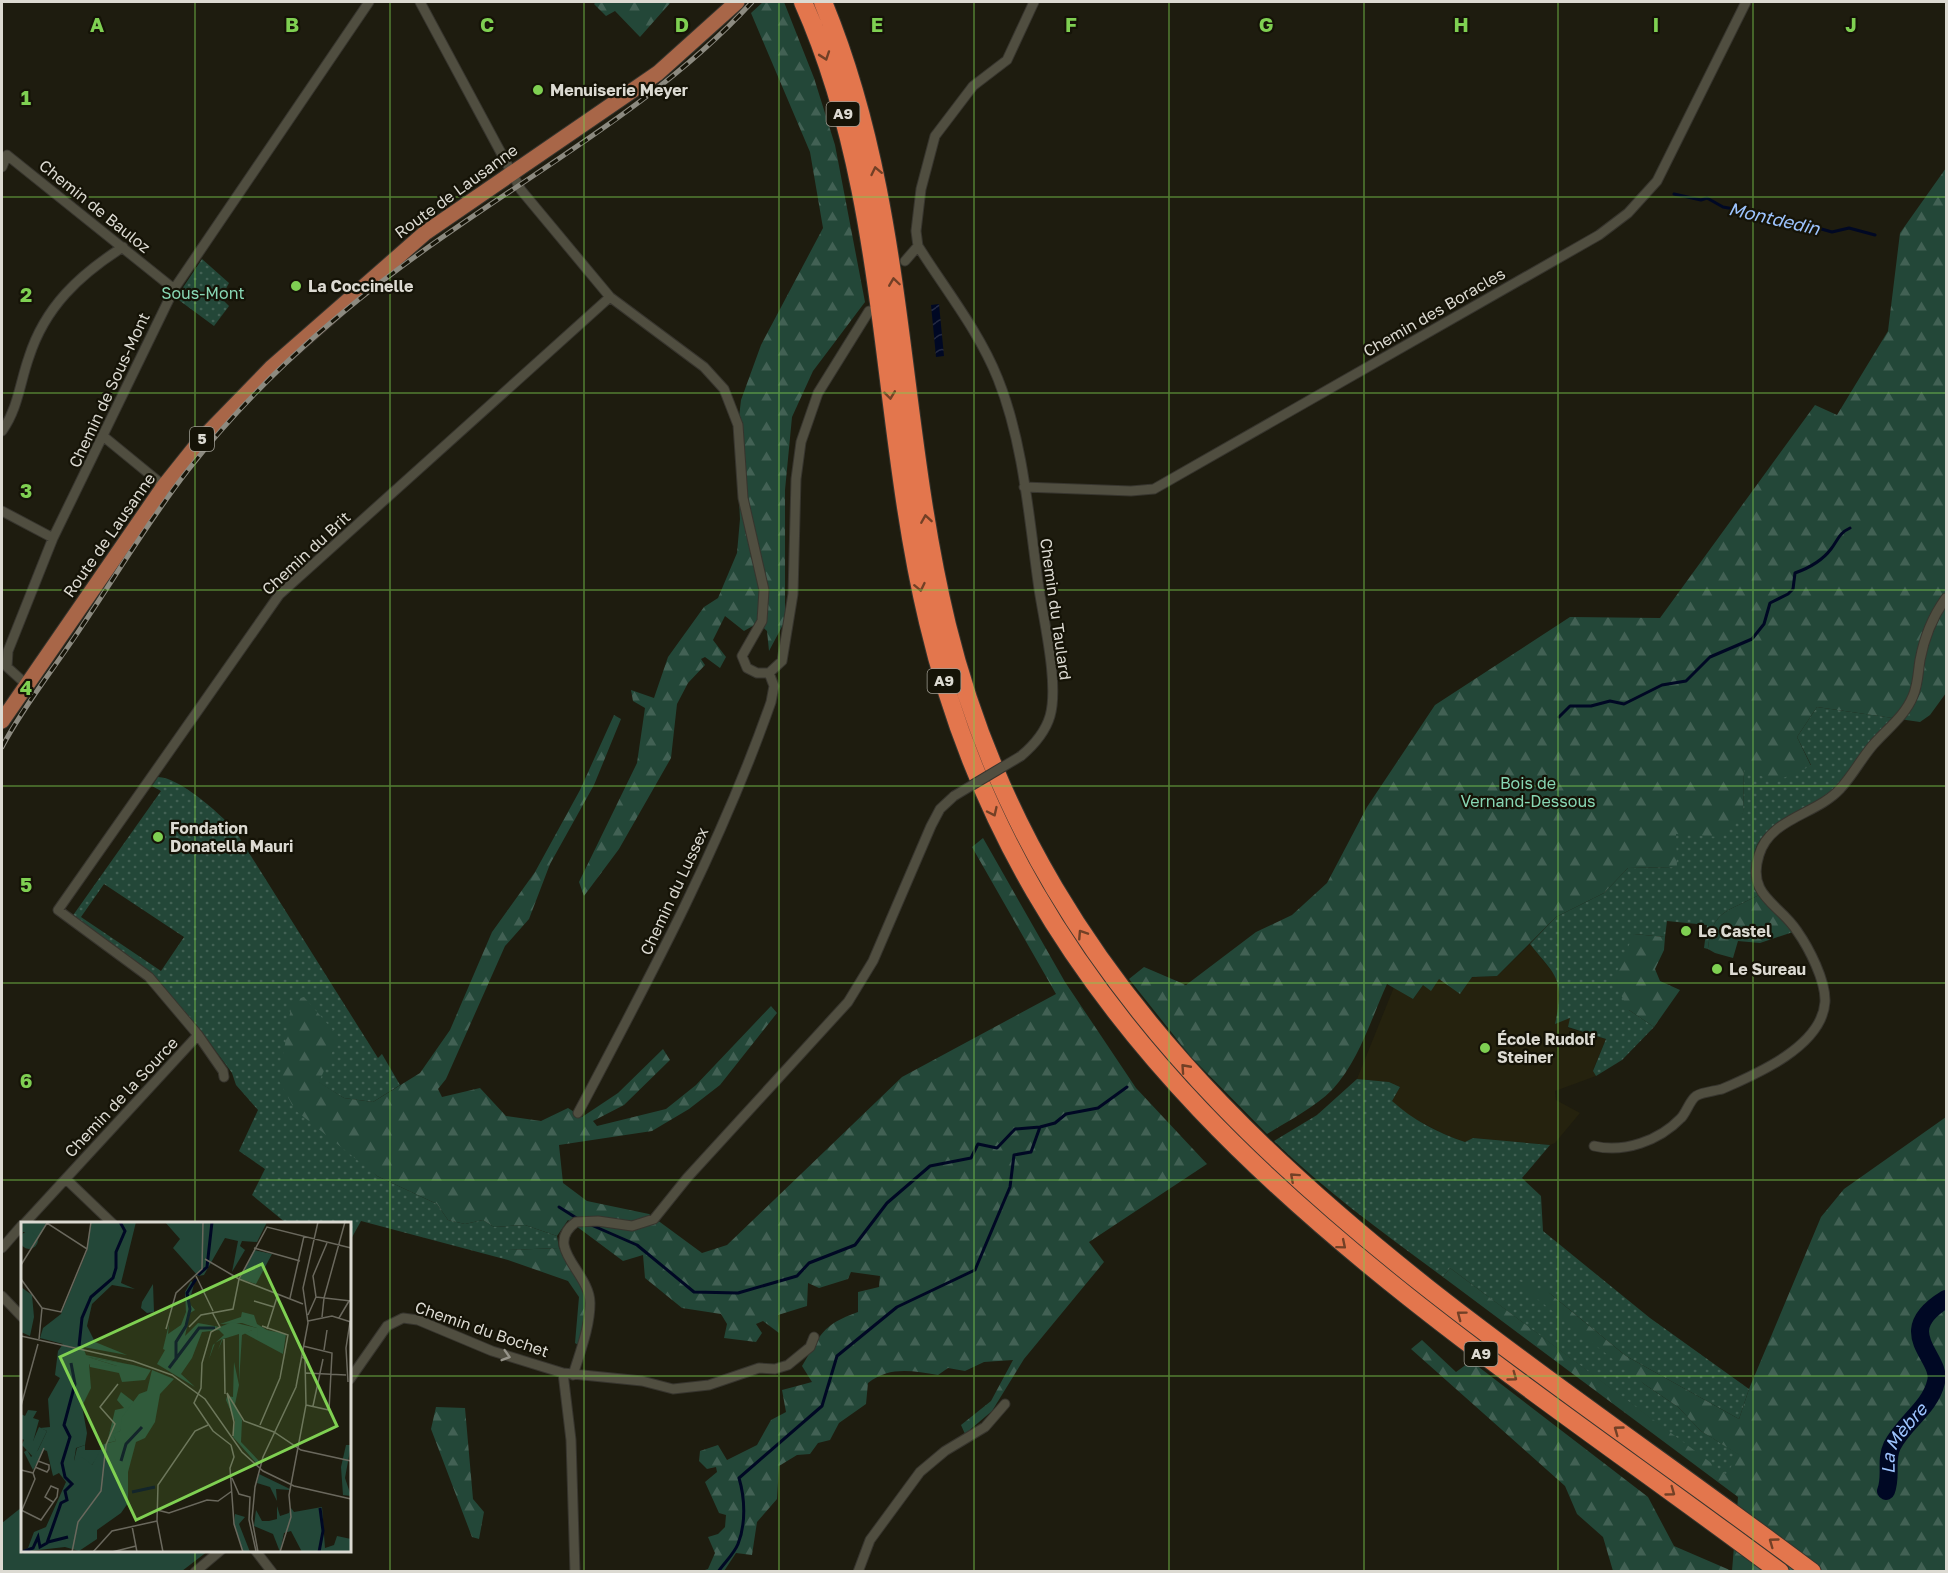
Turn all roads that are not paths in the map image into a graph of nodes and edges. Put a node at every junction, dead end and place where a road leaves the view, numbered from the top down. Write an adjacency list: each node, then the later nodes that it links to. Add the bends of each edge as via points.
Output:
1 (369, 2): 13 (street, Chemin de Sous-Mont)
2 (420, 2): 9 (street)
3 (736, 2): 9 (main road, Route de Lausanne / 5, via 658,73)
4 (803, 2): 48 (highway, A9, one-way to 48, via 836,89 858,177 875,273 911,543 945,685 968,752 1004,835 1045,911 1099,993 1173,1083 1252,1164 1422,1309)
5 (823, 2): 49 (highway, A9, one-way to 5, via 1434,1294 1345,1223 1269,1155 1187,1070 1115,982 1059,898 998,778 962,679 941,601 876,174 856,91)
6 (1034, 2): 10 (street, via 1007,60 973,86 935,136 921,189)
7 (1746, 2): 19 (street, Chemin des Boracles, via 1657,181 1628,213 1599,235 1154,489)
8 (2, 167): 11 (street, Chemin de Bauloz, via 8,155)
9 (510, 173): 14 (street); 18 (main road, Route de Lausanne / 5, via 424,233 299,341 230,409)
10 (918, 246): 12 (street); 19 (street, Chemin du Taulard, via 998,378 1012,420)
11 (123, 247): 13 (street, Chemin de Bauloz); 16 (street, via 97,264 56,302 38,331 15,406)
12 (904, 261)
13 (174, 288): 17 (street, Chemin de Sous-Mont)
14 (610, 297): 23 (street, via 704,367 724,389 732,407 741,440 743,498 765,597 762,621 742,660 757,673); 26 (street, Chemin du Brit, via 279,596)
15 (869, 311): 23 (street, via 818,393 801,442 791,616 782,661)
16 (2, 431)
17 (103, 436): 18 (street); 21 (street, Chemin de Sous-Mont)
18 (164, 486): 24 (main road, Route de Lausanne / 5)
19 (1024, 487): 39 (street, Chemin du Taulard, bridge, via 1050,658 1052,700 1041,735 1021,756 954,795 940,809 873,961 848,1002 654,1219 632,1226 576,1222 567,1228 562,1243 588,1292 590,1304 583,1342)
20 (2, 511): 21 (street)
21 (53, 538): 24 (street, Chemin de Sous-Mont, via 7,656 9,670)
22 (1947, 598): 30 (street, via 1925,641 1914,695 1907,707 1872,745 1842,787 1815,810 1777,828 1764,841 1758,858 1756,875 1761,893 1797,931 1823,987 1825,1001 1815,1030 1775,1064 1732,1085 1696,1096 1681,1118 1650,1140 1628,1148)
23 (769, 673): 29 (street, Chemin du Lussex, via 774,686 771,702 705,866)
24 (27, 685): 25 (main road, Route de Lausanne / 5)
25 (2, 721)
26 (58, 910): 27 (street, Chemin de la Source, via 148,977)
27 (198, 1035): 28 (street, Chemin de la Source); 31 (street, Chemin de la Source)
28 (224, 1077)
29 (578, 1113)
30 (1594, 1146)
31 (66, 1179): 32 (street, Chemin de la Source); 33 (street, Chemin de la Source)
32 (25, 1222)
33 (110, 1222)
34 (21, 1226): 35 (street, Chemin de la Source)
35 (2, 1248)
36 (2, 1296): 37 (street)
37 (21, 1316)
38 (813, 1337): 39 (street, Chemin du Bochet, via 810,1347 788,1365 759,1368 709,1385 673,1389 642,1381)
39 (568, 1374): 40 (street, Chemin du Bochet, one-way to 39, via 393,1321 403,1318); 46 (street)
40 (351, 1378)
41 (1005, 1404): 47 (street, via 985,1427 945,1451 920,1472 870,1540)
42 (220, 1552): 44 (street)
43 (256, 1552): 45 (street)
44 (195, 1572)
45 (272, 1572)
46 (575, 1572)
47 (858, 1572)
48 (1780, 1572)
49 (1812, 1572)

